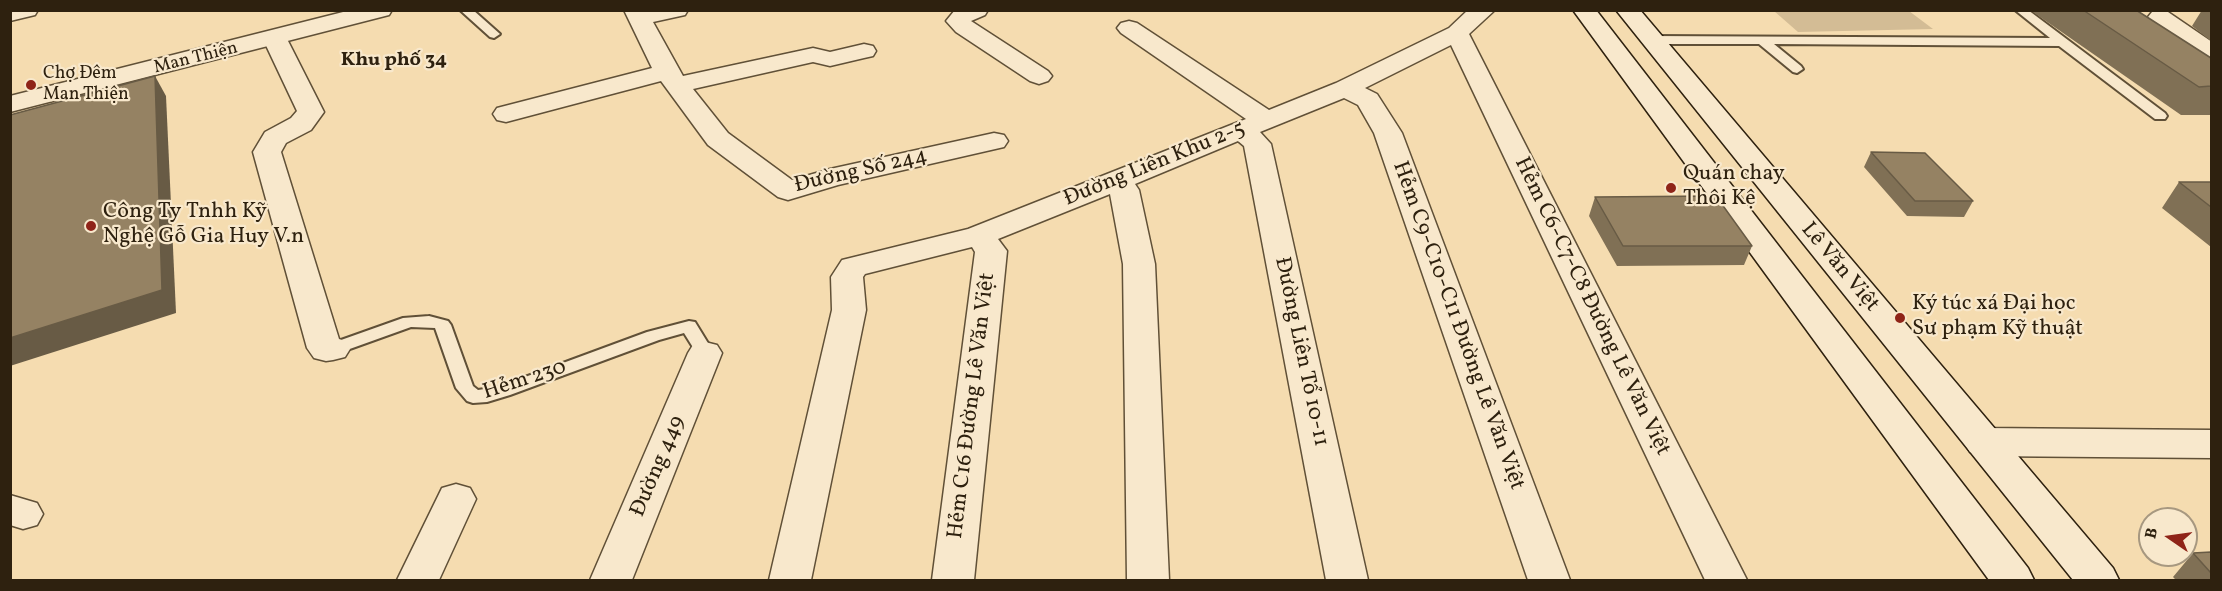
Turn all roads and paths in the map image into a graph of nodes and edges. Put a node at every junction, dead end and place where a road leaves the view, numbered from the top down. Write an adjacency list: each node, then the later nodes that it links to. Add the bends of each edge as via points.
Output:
1 (27, 10): 10 (street)
2 (465, 10): 15 (lane)
3 (677, 10): 11 (street)
4 (977, 10): 23 (street, via 958,21)
5 (1484, 10): 14 (street, Đường Liên Khu 2-5)
6 (1584, 10): 46 (street, Lê Văn Việt)
7 (1627, 10): 17 (street, Lê Văn Việt)
8 (2020, 10): 19 (lane)
9 (373, 11): 16 (street, Man Thiện)
10 (10, 14)
11 (636, 14): 24 (street, Đường Số 244)
12 (2201, 17): 21 (street, via 2160,17)
13 (1130, 28): 29 (street, Đường Liên Tổ 10-11)
14 (1456, 33): 25 (street, Đường Liên Khu 2-5); 45 (street, Hẻm C6-C7-C8 Đường Lê Văn Việt)
15 (494, 34)
16 (275, 39): 26 (street, Man Thiện); 33 (street, Hẻm 230, via 311,112 301,124 275,138 267,152 324,348)
17 (1652, 40): 18 (lane); 35 (street, Lê Văn Việt)
18 (1763, 41): 19 (lane); 22 (lane)
19 (2062, 42): 28 (lane)
20 (864, 51): 24 (street, via 830,59 813,55)
21 (2211, 54)
22 (1797, 69)
23 (1039, 76)
24 (671, 79): 27 (street); 30 (street, Đường Số 244, via 718,139 788,191)
25 (1345, 88): 29 (street, Đường Liên Khu 2-5); 44 (street, Hẻm C9-C10-C11 Đường Lê Văn Việt, via 1368,100 1388,133)
26 (10, 104)
27 (506, 114)
28 (2160, 116)
29 (1254, 125): 31 (street, Đường Liên Khu 2-5); 43 (street, Đường Liên Tổ 10-11)
30 (994, 141)
31 (1119, 180): 32 (street, Đường Liên Khu 2-5); 42 (street, via 1139,264)
32 (979, 236): 40 (street, Đường Liên Khu 2-5, via 853,267 847,277 849,310); 41 (street, Hẻm C16 Đường Lê Văn Việt, via 991,252)
33 (333, 349): 34 (lane, Hẻm 230, via 409,322 429,321 442,326 465,388 473,397 504,391 689,326)
34 (705, 353): 39 (street, Đường 449)
35 (1983, 442): 36 (street); 47 (street, Lê Văn Việt)
36 (2211, 444)
37 (456, 499): 38 (street)
38 (418, 580)
39 (611, 580)
40 (790, 580)
41 (953, 580)
42 (1149, 580)
43 (1347, 580)
44 (1549, 580)
45 (1726, 580)
46 (2013, 580)
47 (2098, 580)

